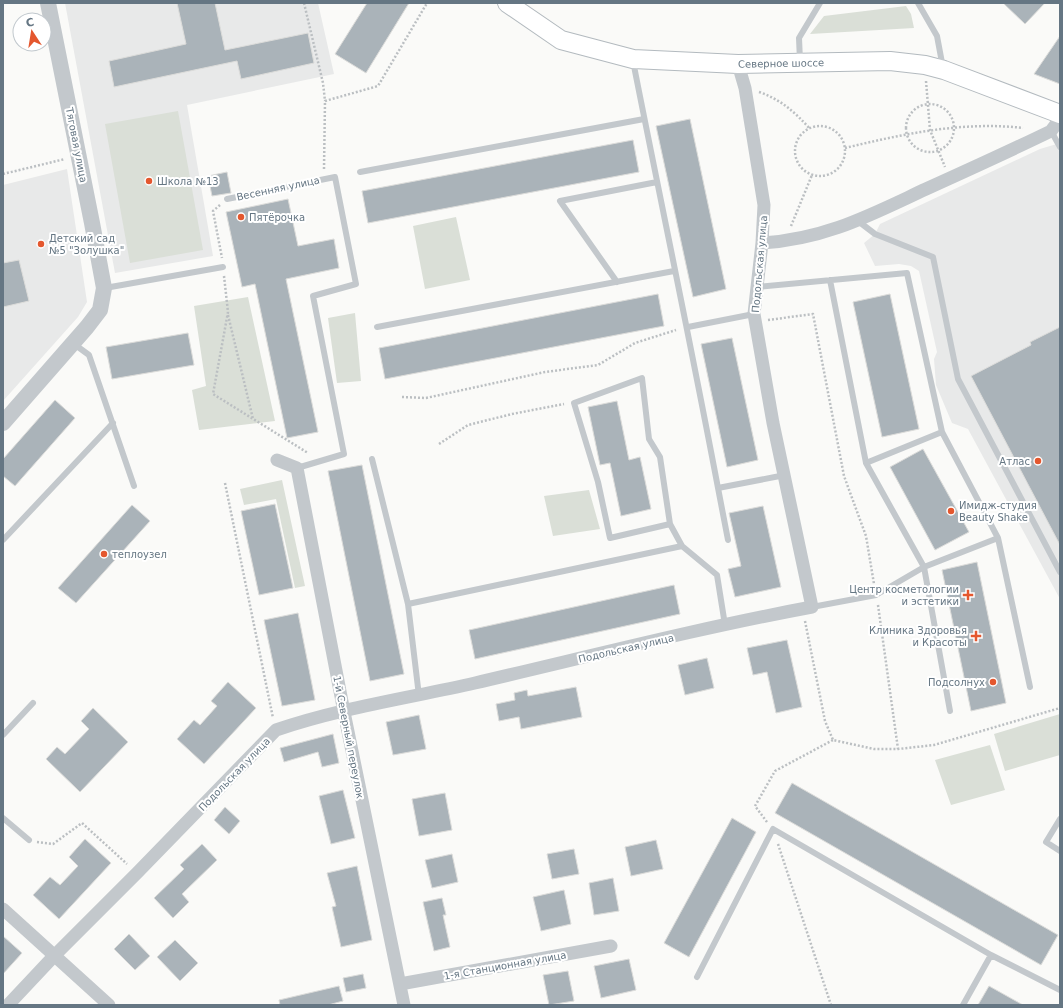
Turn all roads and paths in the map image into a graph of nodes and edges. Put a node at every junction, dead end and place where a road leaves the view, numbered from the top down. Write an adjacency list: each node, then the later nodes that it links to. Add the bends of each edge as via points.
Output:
1 (48, 3): 26 (street, Тяговая улица)
2 (304, 3): 13 (path, Весенняя улица, via 324,83)
3 (427, 3): 13 (path, via 378,86)
4 (507, 3): 7 (main road, Северное шоссе, via 561,40)
5 (820, 3): 8 (lane, via 799,38)
6 (918, 3): 11 (lane, via 937,36)
7 (633, 59): 9 (main road, Северное шоссе); 16 (lane)
8 (800, 63): 9 (main road, Северное шоссе); 10 (main road, Северное шоссе, via 890,61)
9 (738, 64): 12 (street, Подольская улица)
10 (925, 65): 11 (main road, Северное шоссе); 14 (path)
11 (944, 70): 15 (main road, Северное шоссе)
12 (745, 88): 19 (path, via 772,96 796,114); 36 (street, Подольская улица, via 764,205)
13 (325, 101): 31 (path, Весенняя улица)
14 (927, 104): 18 (path, via 946,109); 20 (path); 22 (path, via 910,114)
15 (1060, 114)
16 (644, 119): 27 (lane); 32 (lane)
17 (1060, 119): 21 (street)
18 (954, 127): 20 (path); 21 (path, via 1014,127); 25 (path, via 948,144)
19 (810, 129): 24 (path, via 823,126 829,128 840,136); 29 (path, via 799,138 796,153 800,166)
20 (930, 130): 22 (path); 25 (path)
21 (1051, 131): 23 (lane); 30 (street)
22 (906, 133): 24 (path); 25 (path, via 918,149 931,152)
23 (1060, 147)
24 (845, 148): 29 (path, via 843,162 839,168 826,176)
25 (938, 150): 30 (path)
26 (79, 155): 28 (path); 42 (street, Тяговая улица)
27 (360, 172)
28 (3, 174)
29 (812, 175): 35 (path)
30 (950, 178): 34 (street)
31 (324, 179): 33 (lane, Весенняя улица); 57 (lane, via 335,177 356,284 313,296 344,454)
32 (657, 182): 38 (lane); 40 (lane, via 560,201)
33 (226, 199): 37 (path, Весенняя улица, via 213,211)
34 (858, 221): 35 (street); 70 (lane, via 875,234 933,258 958,379)
35 (785, 242): 36 (street)
36 (762, 243): 41 (street, Подольская улица)
37 (223, 267): 42 (lane); 43 (path)
38 (674, 271): 40 (lane); 46 (lane)
39 (830, 280): 41 (lane); 53 (lane, via 907,273); 58 (lane)
40 (617, 282): 45 (lane)
41 (756, 287): 44 (street, Подольская улица)
42 (104, 288): 47 (street, via 100,310)
43 (228, 312): 50 (path); 50 (path, via 213,394)
44 (754, 318): 46 (lane); 60 (street, Подольская улица); 71 (path, via 813,314 844,476 866,536)
45 (378, 327)
46 (688, 327): 48 (path, via 635,343 598,364 545,372 426,398); 63 (lane)
47 (74, 344): 51 (street); 52 (lane, via 89,355)
48 (402, 397)
49 (574, 403): 54 (path, via 468,425); 64 (lane, via 598,482 610,538); 64 (lane, via 642,378 649,439 660,457)
50 (254, 419): 57 (path)
51 (3, 423)
52 (113, 423): 62 (lane); 66 (lane)
53 (942, 432): 58 (lane); 65 (lane)
54 (439, 444)
55 (372, 459): 72 (lane)
56 (277, 460): 59 (street)
57 (320, 461): 59 (lane)
58 (866, 462): 69 (lane)
59 (297, 468): 80 (street, 1-й Северный переулок)
60 (784, 475): 63 (lane); 73 (street, Подольская улица)
61 (225, 483): 81 (path)
62 (134, 486)
63 (718, 488): 67 (lane)
64 (670, 524): 68 (lane)
65 (998, 538): 69 (lane); 75 (lane)
66 (3, 540)
67 (728, 540)
68 (682, 546): 72 (lane); 74 (lane, via 717,575)
69 (924, 567): 71 (lane); 79 (lane)
70 (1060, 572)
71 (876, 595): 73 (lane); 84 (path)
72 (408, 604): 76 (lane)
73 (807, 608): 74 (street, Подольская улица); 83 (path, via 825,721)
74 (725, 625): 76 (street, Подольская улица)
75 (1030, 687)
76 (420, 696): 80 (street, Подольская улица)
77 (33, 703): 82 (lane)
78 (1060, 708): 84 (path, via 934,745)
79 (950, 711)
80 (344, 712): 81 (street, Подольская улица, via 305,720); 96 (street, 1-й Северный переулок)
81 (276, 730): 90 (street, Подольская улица)
82 (3, 735)
83 (834, 740): 84 (path, via 874,749); 87 (path, via 774,771 755,806)
84 (898, 749)
85 (3, 818): 88 (lane)
86 (1060, 819): 89 (lane, via 1046,842)
87 (773, 829): 93 (lane); 95 (lane); 101 (path)
88 (29, 840): 90 (path, via 53,844 82,823)
89 (1060, 851)
90 (137, 873): 94 (street, Подольская улица)
91 (3, 908): 94 (street)
92 (611, 946): 96 (street, 1-я Станционная улица)
93 (991, 955): 97 (lane); 102 (lane)
94 (54, 956): 98 (street, Подольская улица); 99 (street)
95 (697, 977)
96 (400, 984): 100 (street, 1-й Северный переулок)
97 (1060, 990)
98 (8, 1005)
99 (109, 1005)
100 (404, 1005)
101 (831, 1005)
102 (963, 1005)

